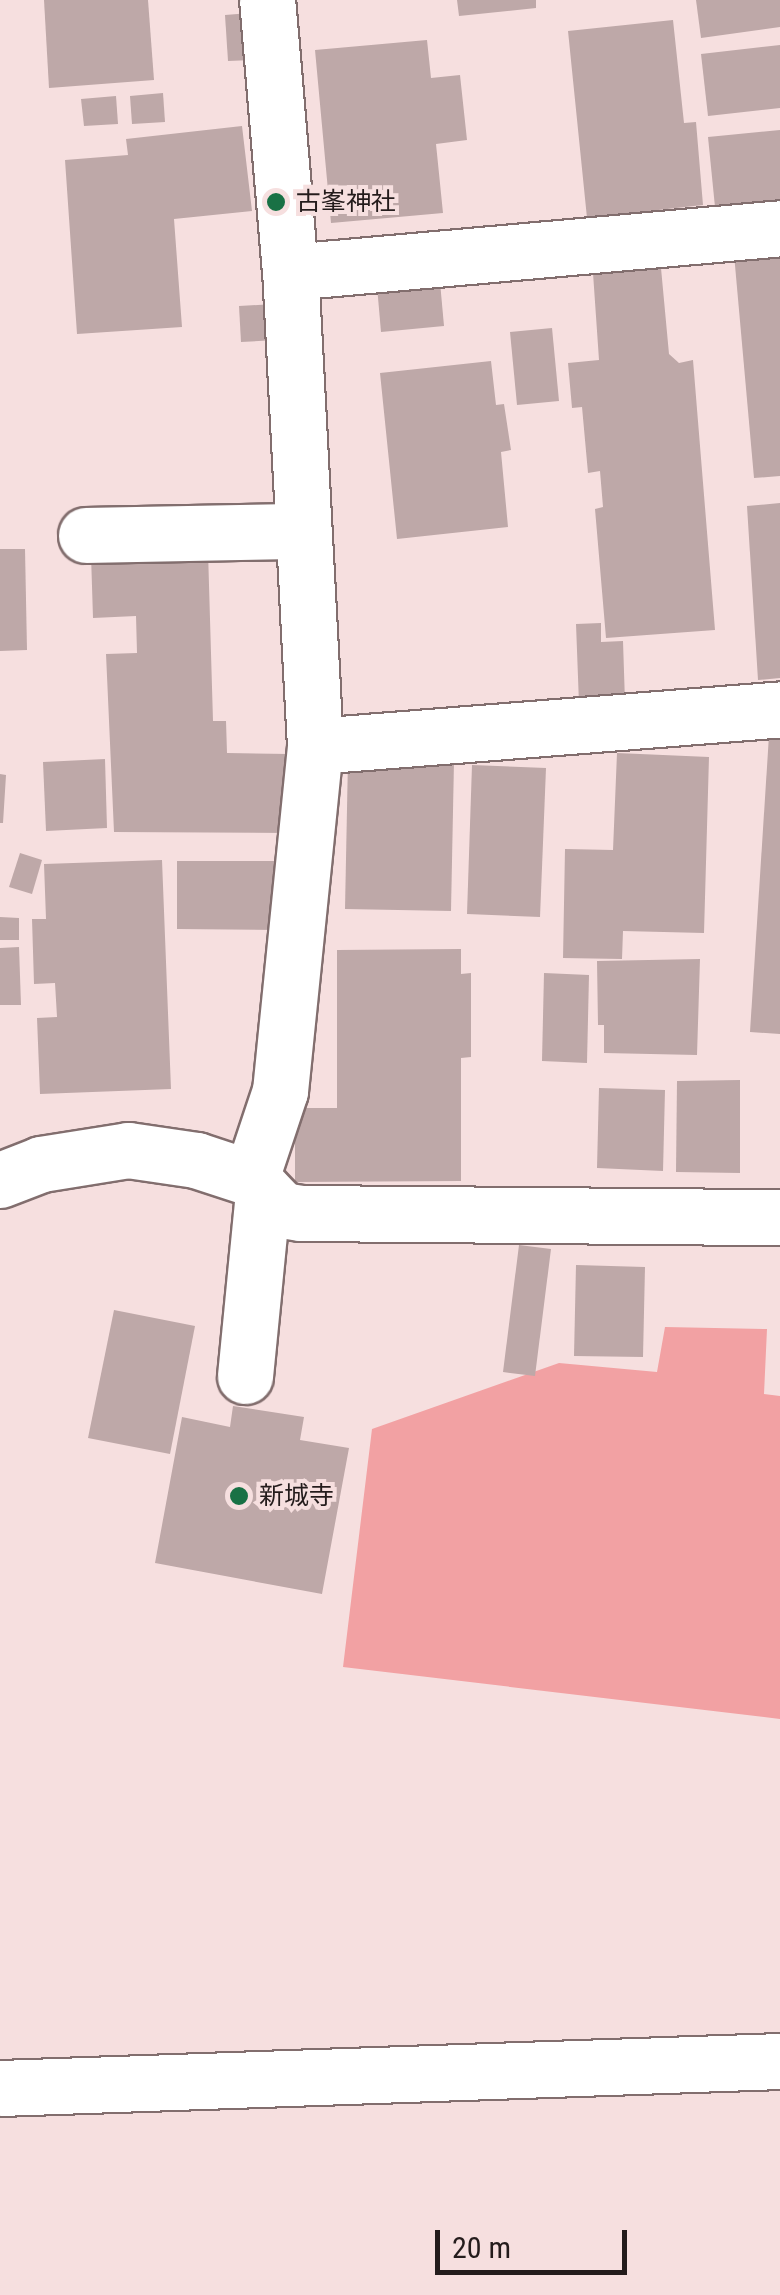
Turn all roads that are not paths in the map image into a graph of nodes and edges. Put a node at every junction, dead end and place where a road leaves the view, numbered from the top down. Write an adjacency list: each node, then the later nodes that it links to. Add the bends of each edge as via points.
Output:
1 (267, 0): 3 (street)
2 (780, 228): 3 (street)
3 (290, 272): 4 (street)
4 (304, 531): 5 (street); 7 (street)
5 (86, 535)
6 (780, 708): 7 (street)
7 (315, 746): 9 (street, via 280,1091)
8 (0, 1180): 9 (street, via 41,1164 128,1150 196,1160)
9 (257, 1184): 10 (street, via 282,1210 301,1213); 11 (street)
10 (780, 1217)
11 (245, 1376)
12 (780, 2061): 13 (street)
13 (0, 2088)

